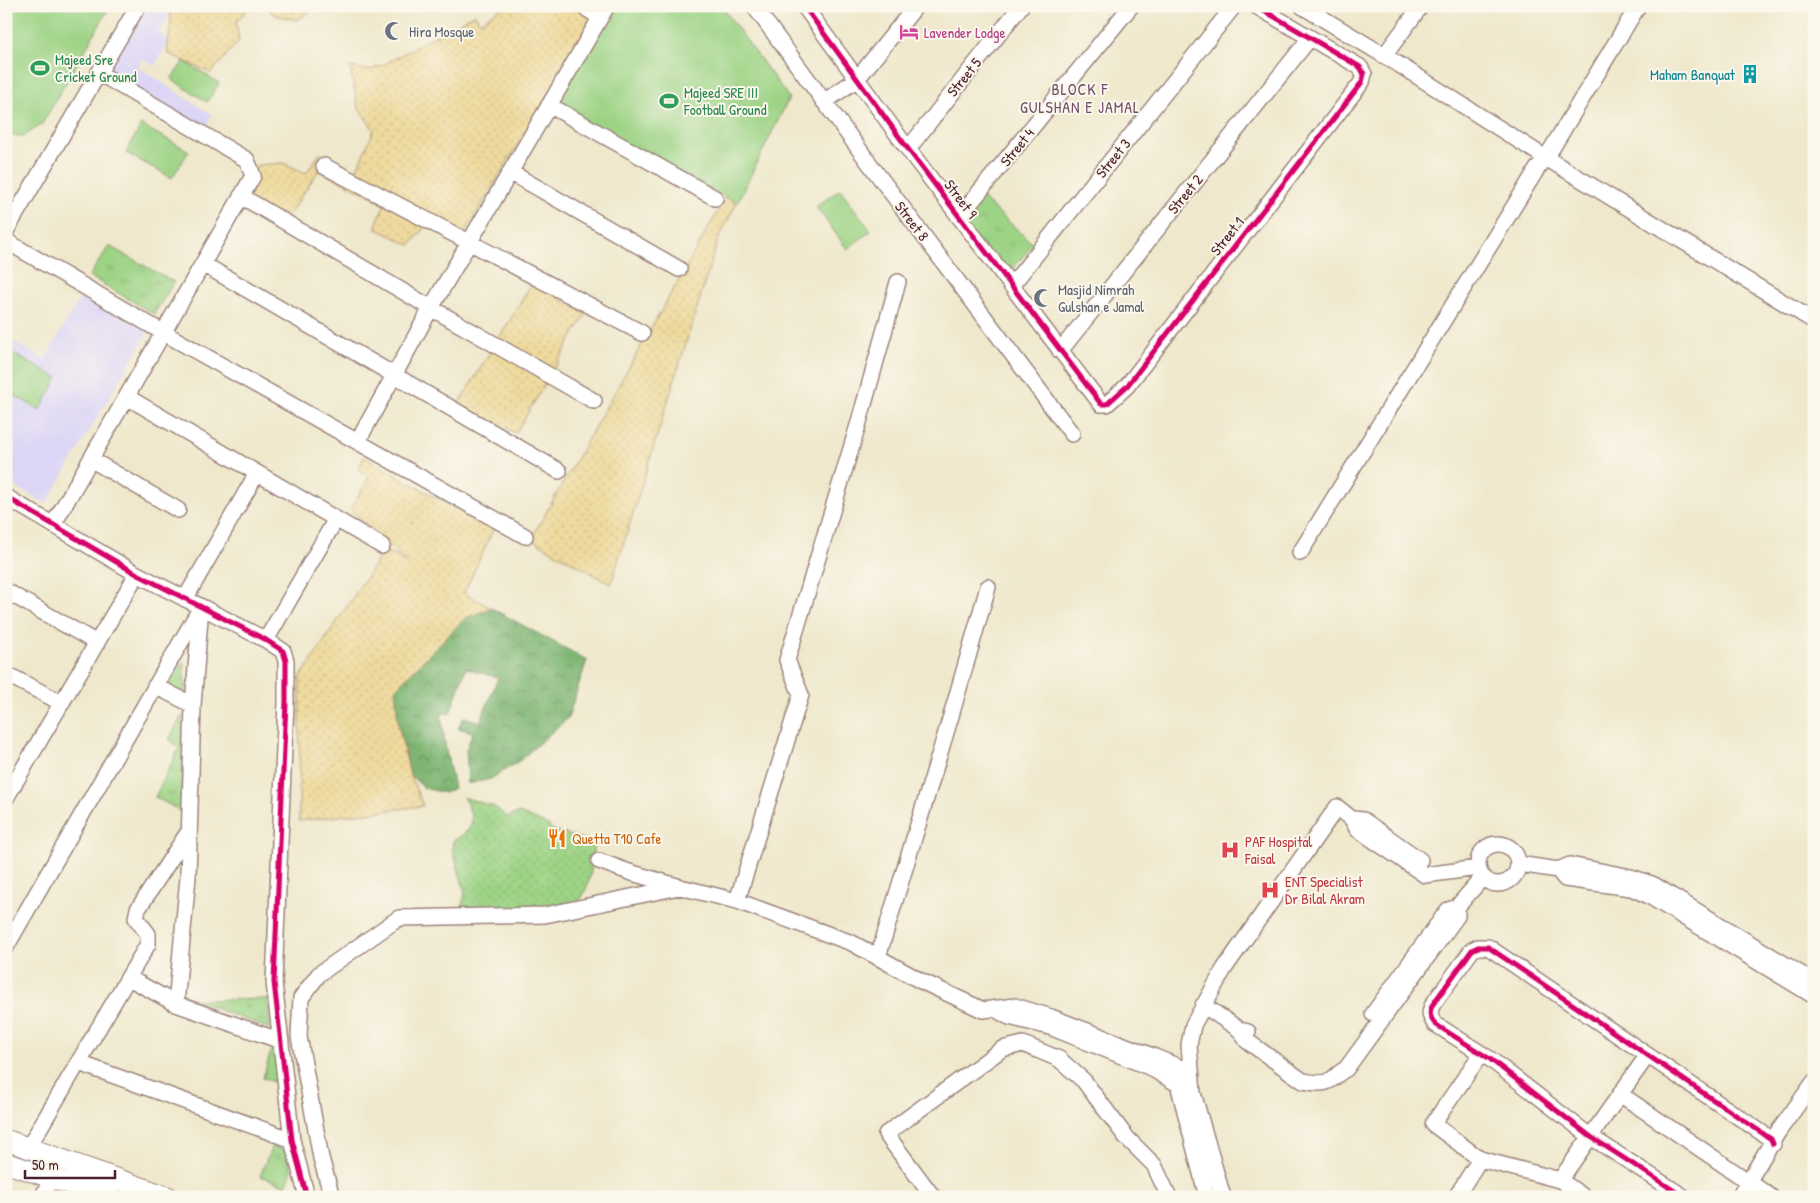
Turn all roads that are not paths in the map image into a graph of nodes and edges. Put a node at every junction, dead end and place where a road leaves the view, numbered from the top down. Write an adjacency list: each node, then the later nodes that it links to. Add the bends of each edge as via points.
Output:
1 (138, 6): 16 (street)
2 (582, 6): 13 (street)
3 (754, 6): 18 (street, Street 8)
4 (916, 6): 17 (street)
5 (1021, 6): 20 (street, Street 5)
6 (1131, 6): 26 (street, Street 4)
7 (1234, 6): 33 (street, Street 3)
8 (1256, 6): 14 (street)
9 (1302, 6): 15 (street)
10 (1421, 6): 15 (street)
11 (1638, 6): 21 (street)
12 (804, 7): 17 (street, Street 9)
13 (603, 12): 19 (street)
14 (1310, 38): 38 (street, Street 2); 42 (street, Street 1, via 1360,67 1364,74 1362,82 1127,386 1107,404)
15 (1384, 56): 21 (street)
16 (99, 73): 24 (street, via 247,160 253,176); 27 (street)
17 (857, 78): 18 (street); 20 (street, Street 9)
18 (824, 102): 43 (street, Street 8)
19 (549, 105): 23 (street); 25 (street)
20 (908, 149): 26 (street, Street 9)
21 (1546, 158): 35 (street); 54 (street)
22 (324, 166): 29 (street)
23 (510, 172): 29 (street); 31 (street)
24 (241, 196): 30 (street); 34 (street)
25 (715, 198)
26 (959, 217): 33 (street, Street 9)
27 (6, 231)
28 (6, 241): 36 (street)
29 (470, 242): 34 (street); 37 (street)
30 (203, 264): 36 (street); 39 (street)
31 (679, 269)
32 (898, 282): 73 (street, via 787,660 801,695)
33 (1011, 286): 38 (street, Street 9)
34 (431, 308): 39 (street); 41 (street)
35 (1814, 321)
36 (164, 333): 40 (street); 44 (street)
37 (642, 333)
38 (1060, 351): 42 (street, Street 9)
39 (394, 376): 44 (street); 46 (street)
40 (127, 397): 45 (street); 47 (street)
41 (594, 401)
42 (1101, 404)
43 (1072, 434)
44 (358, 441): 52 (street)
45 (92, 460): 49 (street); 51 (street)
46 (559, 470)
47 (257, 473): 50 (street); 58 (street)
48 (6, 497): 51 (street)
49 (178, 510)
50 (336, 519): 53 (street); 60 (street)
51 (53, 525): 55 (street)
52 (525, 536)
53 (382, 546)
54 (1300, 553)
55 (137, 574): 58 (street); 61 (street)
56 (988, 587): 75 (street)
57 (6, 591): 61 (street)
58 (185, 599): 59 (street)
59 (201, 607): 60 (street); 63 (street); 65 (street)
60 (266, 640): 82 (street, via 283,651 286,661 274,982)
61 (97, 643): 64 (street)
62 (6, 674): 64 (street)
63 (155, 686): 65 (street); 74 (street)
64 (62, 703): 66 (street)
65 (193, 705): 67 (street)
66 (6, 798)
67 (190, 830): 76 (street, via 138,909 136,918 148,934 148,944); 79 (street)
68 (599, 861): 72 (street)
69 (1518, 864): 70 (street); 71 (street, via 1516,874 1500,884 1490,882); 71 (street, via 1510,847 1492,845 1483,850 1479,858)
70 (1558, 870): 77 (street, via 1570,865 1652,884); 78 (street, via 1564,879 1631,888 1649,896)
71 (1481, 872): 80 (street, via 1435,873 1363,820 1352,819 1337,807 1224,969); 80 (street, via 1456,907 1448,910 1340,1059 1339,1072 1330,1081 1314,1082 1309,1073 1252,1033 1240,1030)
72 (680, 887): 73 (street); 106 (street, via 545,915 399,918 320,974 301,998 299,1036 321,1158)
73 (737, 901): 75 (street, via 852,943)
74 (6, 947)
75 (878, 957): 81 (street, via 983,1010)
76 (128, 978): 79 (street); 85 (street)
77 (1814, 982)
78 (1814, 996)
79 (176, 1004): 82 (street)
80 (1203, 1005): 87 (street, via 1193,1025 1189,1045)
81 (995, 1009): 86 (street, via 1015,1006 1042,1014); 89 (street, via 1009,1017 1050,1027 1149,1067)
82 (281, 1041): 94 (street)
83 (1481, 1054): 84 (street, via 1435,1024 1430,1011 1472,950 1482,946); 92 (street); 97 (street, via 1433,1124)
84 (1647, 1056): 91 (street); 95 (street, via 1771,1139)
85 (79, 1062): 94 (street); 96 (street)
86 (1174, 1064): 87 (street); 89 (street)
87 (1191, 1072): 90 (street)
88 (1814, 1082): 95 (street)
89 (1177, 1084): 90 (street); 109 (street)
90 (1194, 1093): 110 (street)
91 (1620, 1094): 92 (street); 101 (street)
92 (1591, 1137): 100 (street); 113 (street)
93 (6, 1140): 96 (street)
94 (292, 1140): 105 (street)
95 (1773, 1144): 101 (street)
96 (28, 1148): 104 (street)
97 (1480, 1159): 100 (street); 111 (street)
98 (6, 1163): 99 (street)
99 (53, 1178): 102 (street); 103 (street)
100 (1560, 1180): 112 (street)
101 (1749, 1181): 114 (street); 115 (street)
102 (42, 1197)
103 (111, 1197)
104 (168, 1197)
105 (307, 1197)
106 (332, 1197)
107 (933, 1197): 108 (street, via 886,1134 1002,1050 1023,1044 1059,1059 1084,1081 1126,1137 1154,1165)
108 (1169, 1197)
109 (1207, 1197)
110 (1223, 1197)
111 (1456, 1197)
112 (1584, 1197)
113 (1684, 1197)
114 (1739, 1197)
115 (1771, 1197)

